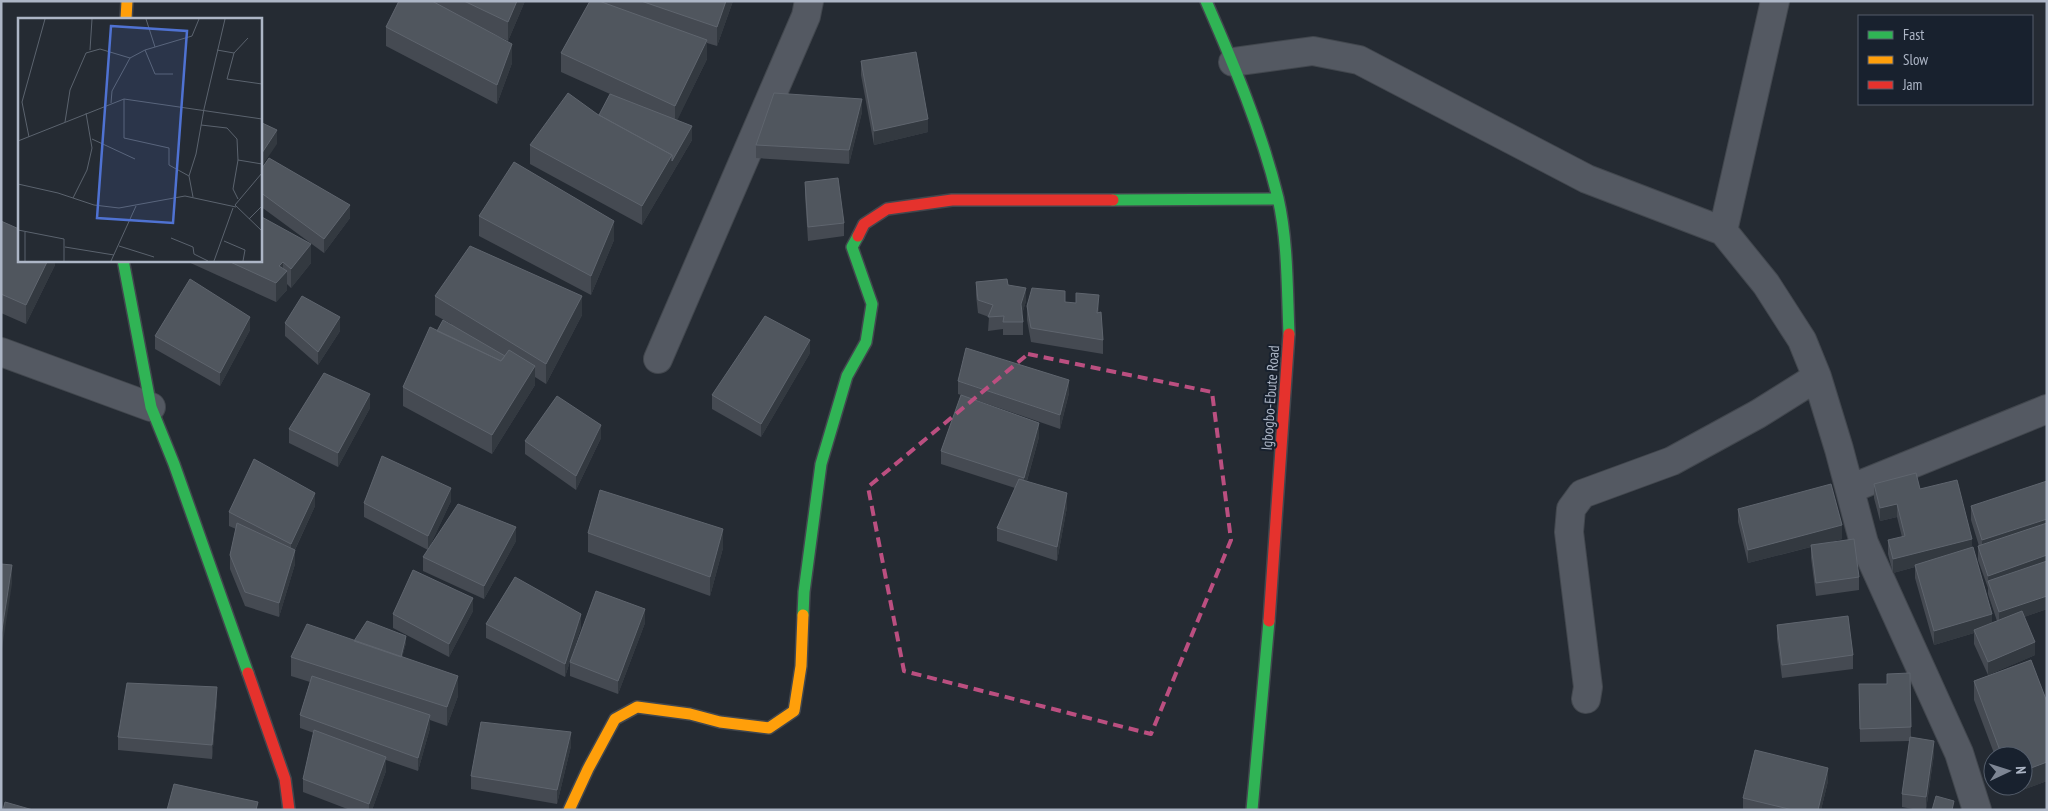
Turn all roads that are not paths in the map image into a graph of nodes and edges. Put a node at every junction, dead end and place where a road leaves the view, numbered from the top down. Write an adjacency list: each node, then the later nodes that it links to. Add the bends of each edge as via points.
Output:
1 (127, 1): 5 (street)
2 (809, 1): 11 (street, via 806,16)
3 (1206, 1): 6 (street, Igbogbo-Ebute Road)
4 (1775, 1): 8 (street)
5 (126, 18)
6 (1233, 62): 7 (street, Igbogbo-Ebute Road, via 1259,132); 8 (street, via 1313,51 1359,60 1587,179)
7 (1278, 199): 18 (street, via 952,200 887,209 864,224 852,247 872,304 866,342 847,376 821,464 804,592 801,666 794,711 769,728 637,706 615,719); 19 (street, Igbogbo-Ebute Road, via 1289,346)
8 (1723, 231): 12 (street, via 1776,300 1802,340)
9 (123, 261): 13 (street)
10 (1, 352): 13 (street)
11 (658, 359)
12 (1818, 377): 15 (street); 16 (street, via 1672,461 1582,494 1571,509 1569,532 1588,686)
13 (151, 406): 17 (street, via 285,779)
14 (2047, 409): 15 (street)
15 (1850, 489): 20 (street, via 1864,543 1959,753)
16 (1586, 699)
17 (289, 810)
18 (569, 810)
19 (1252, 810)
20 (1977, 810)

